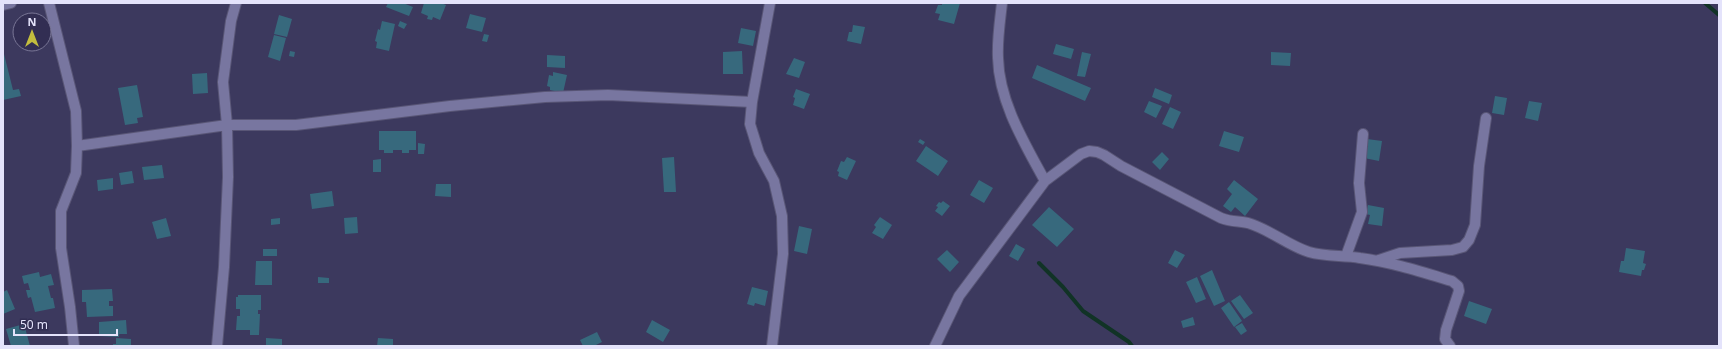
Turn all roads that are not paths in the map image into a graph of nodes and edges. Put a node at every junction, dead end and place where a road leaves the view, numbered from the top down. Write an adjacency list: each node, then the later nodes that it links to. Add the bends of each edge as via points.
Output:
1 (11, 3): 6 (street)
2 (49, 3): 11 (street, via 76,111)
3 (236, 3): 9 (street, via 223,82)
4 (770, 3): 7 (street)
5 (1002, 3): 12 (street, via 998,58 1000,78 1007,103)
6 (3, 5)
7 (752, 102): 9 (street, via 608,94 450,106 296,125); 17 (street, via 750,124 759,154 774,181 782,216 782,254)
8 (1486, 118): 14 (street, via 1479,166 1475,225 1469,240 1463,247 1452,250 1400,253)
9 (227, 126): 11 (street); 16 (street, via 224,267)
10 (1363, 134): 13 (street, via 1359,183 1362,212)
11 (78, 146): 15 (street, via 76,173 61,211 61,241)
12 (1046, 181): 13 (street, via 1081,154 1097,152 1221,218 1247,223 1307,252); 18 (street, via 959,296)
13 (1346, 256): 14 (street)
14 (1377, 261): 19 (street, via 1452,281 1458,286 1459,290 1446,330 1445,339)
15 (74, 346)
16 (218, 346)
17 (772, 346)
18 (935, 346)
19 (1450, 346)

